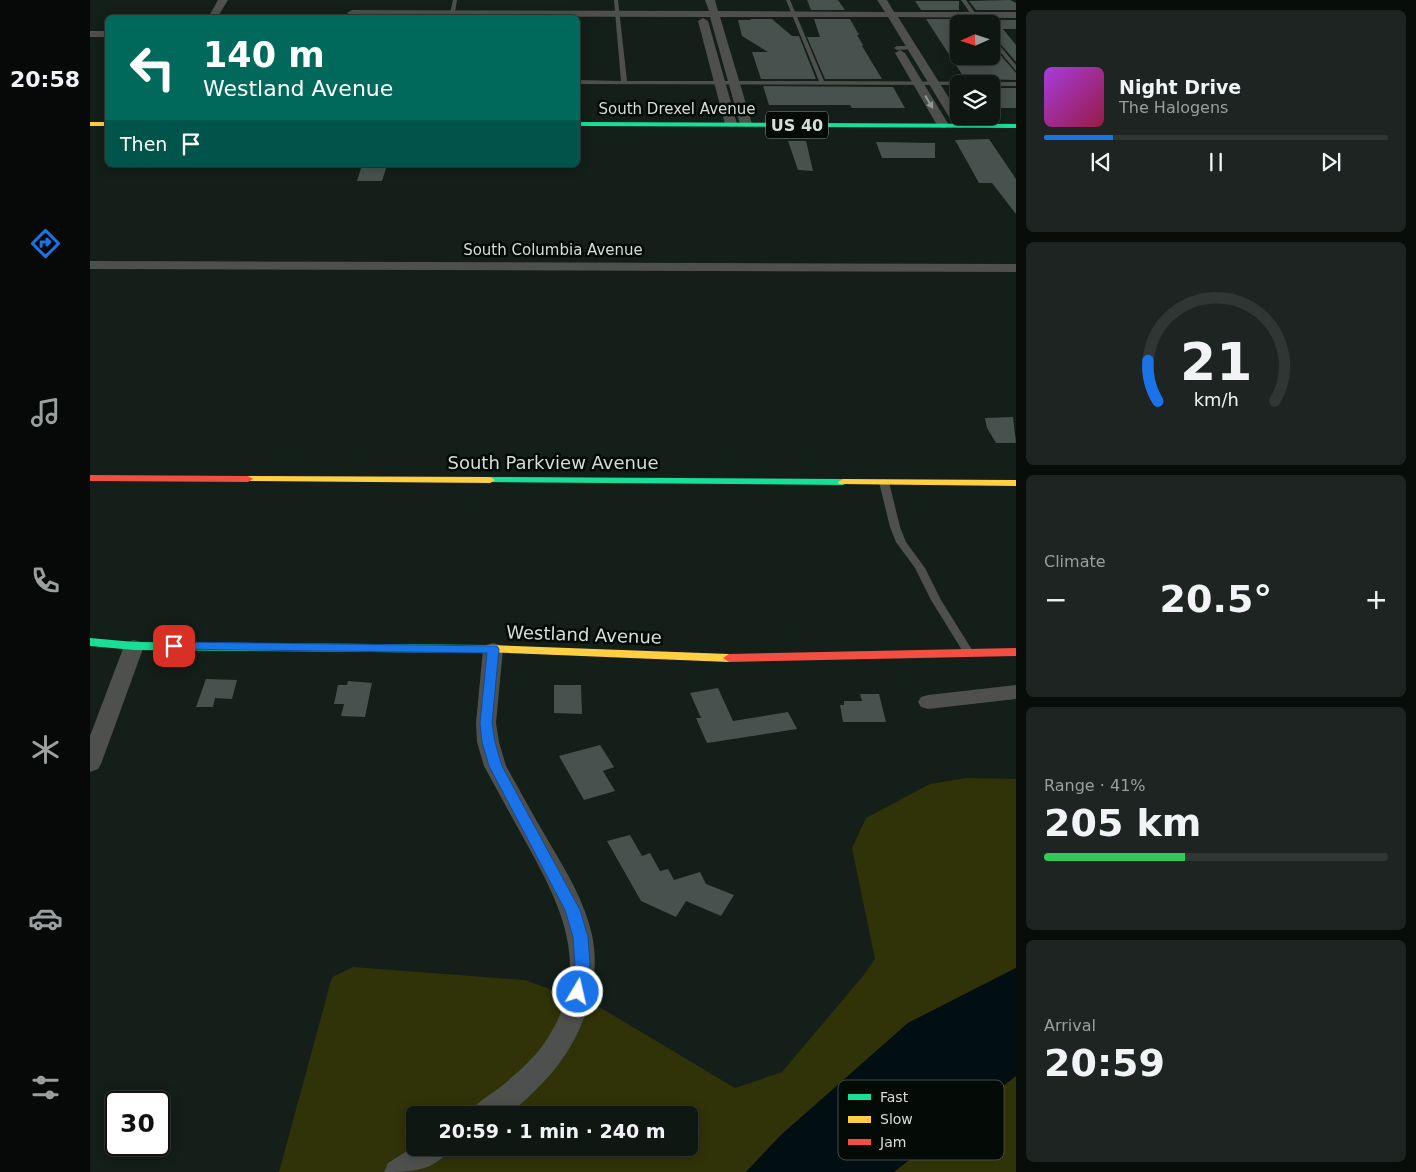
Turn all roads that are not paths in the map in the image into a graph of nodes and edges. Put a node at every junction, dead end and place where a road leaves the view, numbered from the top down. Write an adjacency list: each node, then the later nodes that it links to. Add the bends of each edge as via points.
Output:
1 (223, 0): 18 (street)
2 (357, 0): 19 (street)
3 (380, 0): 20 (street)
4 (455, 0): 21 (lane)
5 (616, 0): 12 (lane)
6 (697, 0): 13 (street)
7 (710, 0): 14 (street)
8 (788, 0): 15 (lane)
9 (882, 0): 16 (street)
10 (963, 0): 17 (lane)
11 (536, 12): 12 (street); 21 (street)
12 (618, 14): 13 (street); 32 (lane)
13 (701, 14): 14 (street); 26 (street)
14 (714, 14): 15 (street); 27 (street)
15 (794, 14): 16 (street); 35 (lane)
16 (891, 14): 17 (street); 28 (street)
17 (974, 14): 22 (street)
18 (214, 15)
19 (351, 15): 20 (street)
20 (374, 15): 21 (street)
21 (452, 15)
22 (1016, 15)
23 (90, 34): 24 (street)
24 (105, 34)
25 (895, 44): 28 (lane); 36 (street)
26 (710, 48): 27 (lane); 33 (street)
27 (724, 48): 34 (street)
28 (912, 48): 37 (street)
29 (1000, 49): 30 (lane)
30 (1016, 69)
31 (580, 82): 32 (lane)
32 (624, 82): 33 (lane)
33 (720, 83): 34 (lane); 43 (street)
34 (734, 83): 35 (lane); 44 (street)
35 (822, 83): 36 (lane)
36 (918, 83): 37 (lane); 45 (street, one-way to 45)
37 (934, 83): 38 (lane); 39 (street)
38 (1016, 84)
39 (950, 109)
40 (90, 124): 41 (street)
41 (105, 124)
42 (580, 124): 43 (street, South Drexel Avenue / US 40)
43 (731, 124): 44 (street, South Drexel Avenue / US 40)
44 (746, 124): 45 (street, South Drexel Avenue / US 40)
45 (944, 125): 46 (street, South Drexel Avenue / US 40)
46 (950, 125)
47 (960, 125): 48 (street, South Drexel Avenue / US 40)
48 (1016, 126)
49 (90, 265): 50 (street, South Columbia Avenue)
50 (1016, 268)
51 (91, 480): 52 (street, South Parkview Avenue)
52 (884, 482): 53 (street, South Parkview Avenue); 58 (lane, via 901,542 920,568)
53 (1016, 483)
54 (90, 642): 55 (street, Westland Avenue)
55 (134, 646): 56 (street, Westland Avenue); 61 (street)
56 (493, 649): 58 (street, Westland Avenue, via 707,658); 62 (street, via 486,723 488,742 495,766 573,910 581,937 583,964 568,1022 553,1052)
57 (1016, 652): 58 (street, Westland Avenue)
58 (969, 653)
59 (1016, 692): 60 (street)
60 (928, 702)
61 (90, 764)
62 (496, 1106)
63 (423, 1156): 64 (street)
64 (398, 1172)

